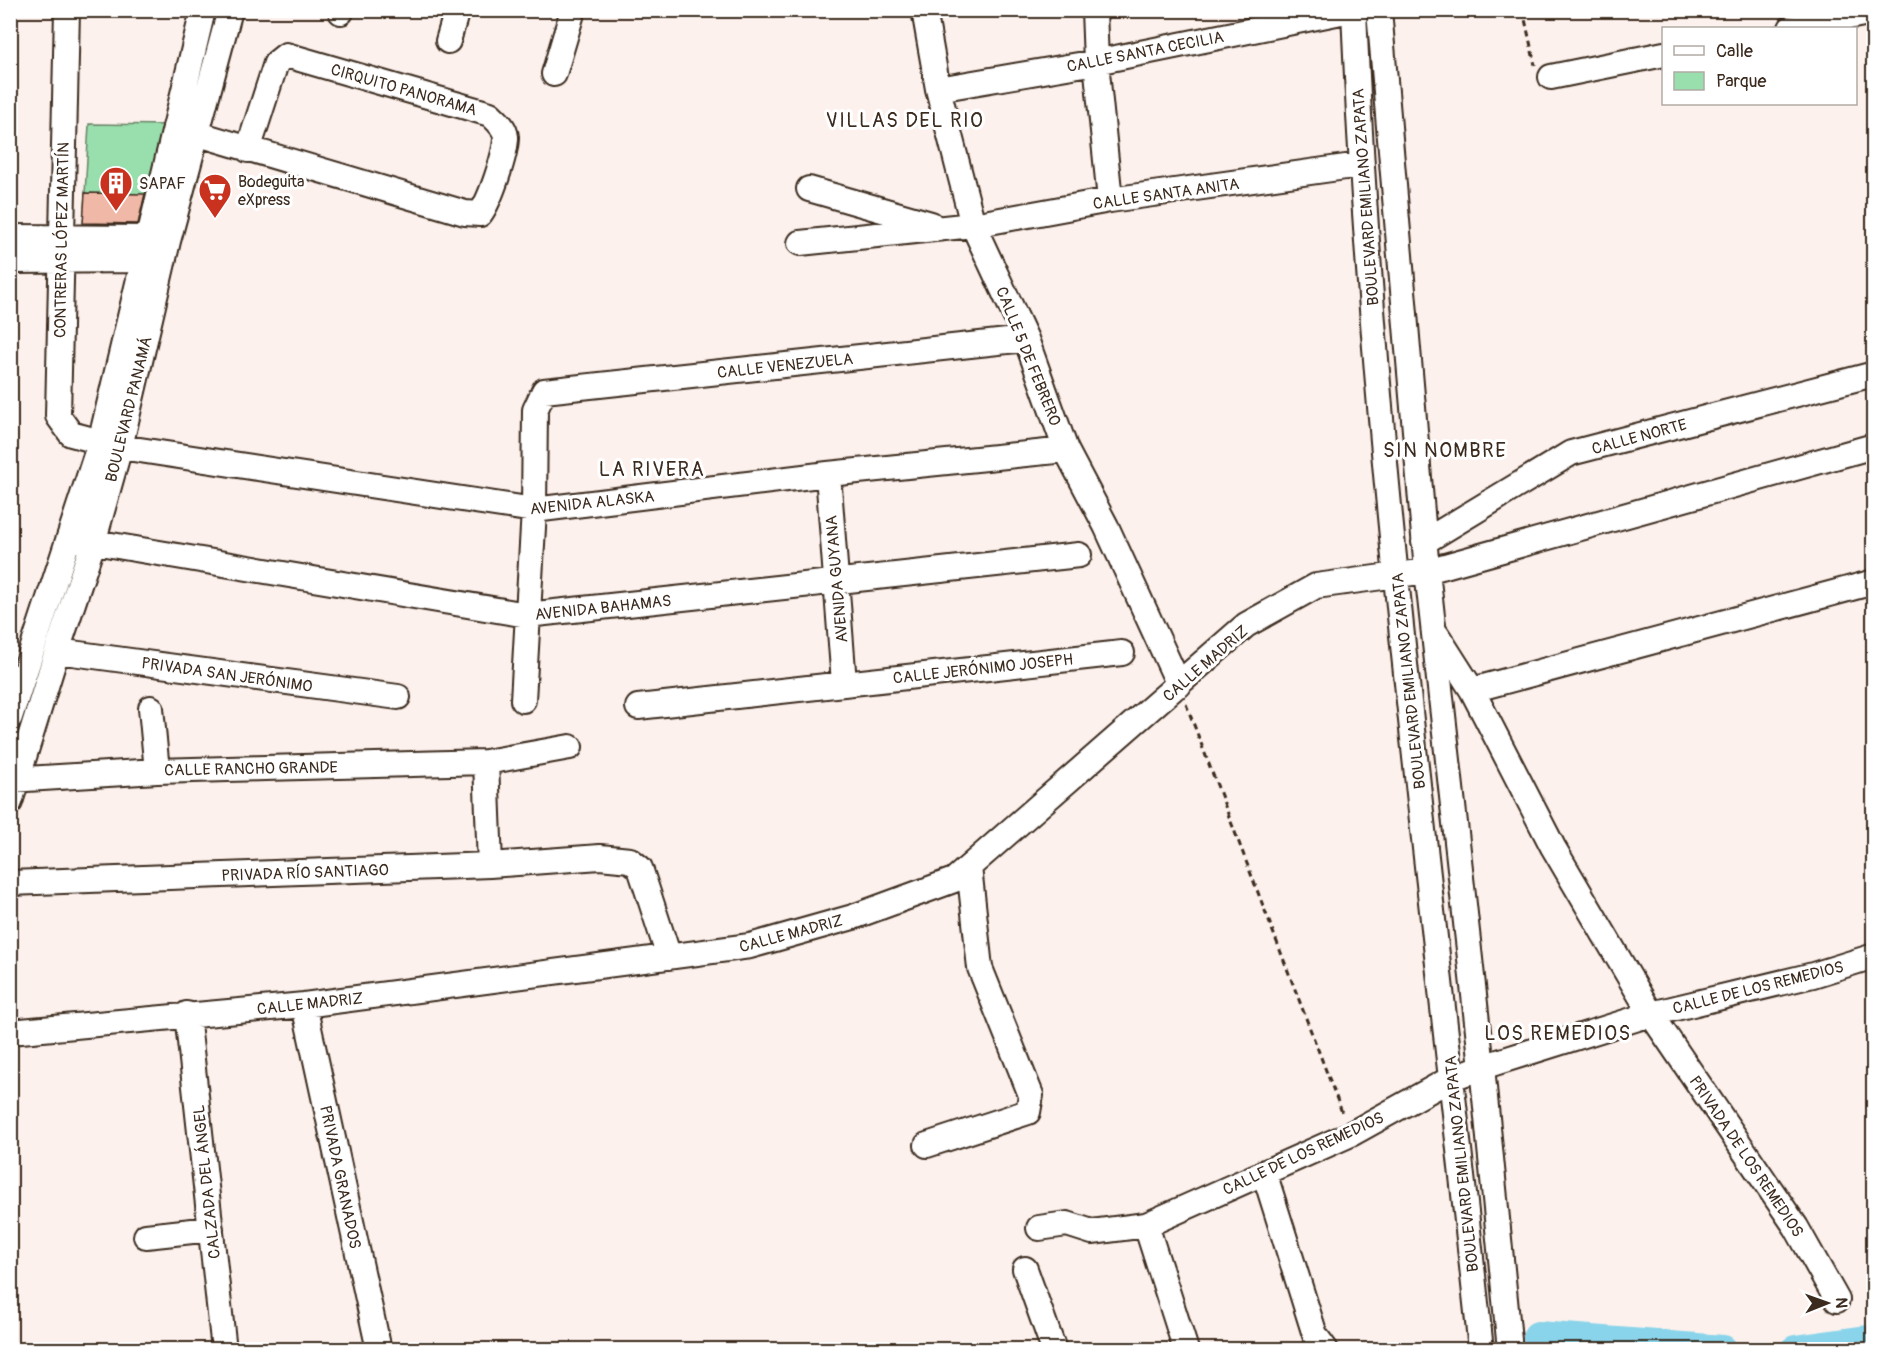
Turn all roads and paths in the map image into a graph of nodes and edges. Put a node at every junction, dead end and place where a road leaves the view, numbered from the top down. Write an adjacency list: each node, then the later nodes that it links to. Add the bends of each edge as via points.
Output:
1 (67, 10): 26 (street, CONTRERAS LÓPEZ MARTÍN)
2 (230, 10): 19 (street, BOULEVARD PANAMÁ)
3 (457, 10): 13 (street)
4 (573, 10): 16 (street)
5 (924, 10): 18 (street, CALLE 5 DE FEBRERO)
6 (1094, 10): 15 (street)
7 (1353, 10): 15 (street, CALLE SANTA CECILIA); 21 (street, BOULEVARD EMILIANO ZAPATA)
8 (1379, 10): 40 (street, BOULEVARD EMILIANO ZAPATA)
9 (1523, 10): 17 (path, via 1533,63)
10 (202, 12): 19 (street, BOULEVARD PANAMÁ)
11 (1874, 12): 12 (street)
12 (1796, 27)
13 (448, 41)
14 (1662, 54): 17 (street)
15 (1096, 62): 18 (street, CALLE SANTA CECILIA); 23 (street)
16 (554, 74)
17 (1551, 77)
18 (938, 89): 24 (street, CALLE 5 DE FEBRERO)
19 (187, 130): 20 (street, CIRQUITO PANORAMA); 29 (street, BOULEVARD PANAMÁ)
20 (248, 150): 20 (street, CIRQUITO PANORAMA, via 465,213 480,214 490,201 506,137 501,124 490,114 286,55 276,63)
21 (1360, 165): 23 (street, CALLE SANTA ANITA); 44 (street, BOULEVARD EMILIANO ZAPATA)
22 (809, 189): 25 (street)
23 (1110, 200): 24 (street, CALLE SANTA ANITA)
24 (973, 225): 25 (street, CALLE SANTA ANITA); 32 (street, CALLE 5 DE FEBRERO)
25 (945, 228): 28 (street, CALLE SANTA ANITA)
26 (61, 236): 27 (street); 29 (street); 30 (street, CONTRERAS LÓPEZ MARTÍN)
27 (10, 237)
28 (800, 243)
29 (156, 250): 30 (street); 34 (street, BOULEVARD PANAMÁ)
30 (60, 260): 31 (street); 34 (street, CONTRERAS LÓPEZ MARTÍN, via 58,416 71,434)
31 (10, 261)
32 (1026, 339): 36 (street, CALLE 5 DE FEBRERO); 38 (street, CALLE VENEZUELA, via 544,391 535,410)
33 (1874, 374): 40 (street, CALLE NORTE, via 1571,453)
34 (110, 445): 38 (street, AVENIDA ALASKA); 39 (street, BOULEVARD PANAMÁ); 41 (street, BOULEVARD PANAMÁ)
35 (1874, 446): 43 (street, CALLE MADRIZ)
36 (1066, 450): 37 (street, AVENIDA ALASKA); 52 (street, CALLE 5 DE FEBRERO, via 1106,526)
37 (828, 474): 38 (street, AVENIDA ALASKA); 46 (street, AVENIDA GUYANA)
38 (534, 510): 47 (street)
39 (70, 538): 41 (street, AVENIDA BAHAMAS); 57 (street, BOULEVARD PANAMÁ)
40 (1424, 542): 43 (street, BOULEVARD EMILIANO ZAPATA)
41 (93, 543): 47 (street, AVENIDA BAHAMAS); 49 (street, BOULEVARD PANAMÁ)
42 (1079, 555): 46 (street, AVENIDA BAHAMAS)
43 (1426, 571): 44 (street, CALLE MADRIZ); 48 (street, BOULEVARD EMILIANO ZAPATA)
44 (1396, 574): 52 (street, CALLE MADRIZ, via 1316,586 1246,625); 75 (street, BOULEVARD EMILIANO ZAPATA)
45 (1874, 582): 53 (street)
46 (836, 583): 47 (street, AVENIDA BAHAMAS); 51 (street, AVENIDA GUYANA)
47 (527, 615): 56 (street)
48 (1434, 630): 53 (street, BOULEVARD EMILIANO ZAPATA); 74 (street, BOULEVARD EMILIANO ZAPATA)
49 (57, 651): 54 (street, BOULEVARD PANAMÁ); 55 (street, PRIVADA SAN JERÓNIMO)
50 (1122, 653): 51 (street, CALLE JERÓNIMO JOSEPH)
51 (844, 683): 58 (street, CALLE JERÓNIMO JOSEPH)
52 (1179, 685): 66 (street, CALLE MADRIZ); 76 (path)
53 (1472, 690): 72 (street, BOULEVARD EMILIANO ZAPATA, via 1553,847)
54 (43, 695): 57 (street); 60 (street, BOULEVARD PANAMÁ)
55 (398, 697)
56 (523, 700)
57 (13, 703)
58 (638, 707)
59 (152, 708): 63 (street)
60 (22, 728): 64 (street, BOULEVARD PANAMÁ)
61 (570, 747): 62 (street, CALLE RANCHO GRANDE)
62 (486, 762): 63 (street, CALLE RANCHO GRANDE); 65 (street)
63 (157, 771): 64 (street, CALLE RANCHO GRANDE)
64 (13, 787)
65 (489, 866): 67 (street, PRIVADA RÍO SANTIAGO); 69 (street, PRIVADA RÍO SANTIAGO, via 600,857 630,860 640,868)
66 (969, 867): 69 (street, CALLE MADRIZ, via 954,880 853,917 750,946); 77 (street, via 980,968 1031,1095 1028,1112)
67 (10, 883)
68 (1874, 956): 72 (street, CALLE DE LOS REMEDIOS, via 1814,975)
69 (669, 957): 70 (street, CALLE MADRIZ)
70 (304, 1005): 71 (street, CALLE MADRIZ); 86 (street, PRIVADA GRANADOS)
71 (187, 1014): 73 (street, CALLE MADRIZ); 81 (street, CALZADA DEL ÁNGEL)
72 (1651, 1014): 74 (street, CALLE DE LOS REMEDIOS); 84 (street, PRIVADA DE LOS REMEDIOS, via 1796,1227)
73 (10, 1032)
74 (1482, 1067): 75 (street, CALLE DE LOS REMEDIOS); 91 (street, BOULEVARD EMILIANO ZAPATA)
75 (1452, 1078): 76 (street, CALLE DE LOS REMEDIOS); 90 (street, BOULEVARD EMILIANO ZAPATA)
76 (1351, 1134): 78 (street, CALLE DE LOS REMEDIOS)
77 (927, 1145)
78 (1263, 1172): 79 (street, CALLE DE LOS REMEDIOS); 89 (street, via 1315,1335)
79 (1146, 1225): 80 (street, CALLE DE LOS REMEDIOS, via 1092,1232 1067,1224); 88 (street)
80 (1039, 1228)
81 (211, 1229): 82 (street); 85 (street, CALZADA DEL ÁNGEL)
82 (146, 1236)
83 (1025, 1269): 87 (street)
84 (1837, 1300)
85 (224, 1350)
86 (379, 1350)
87 (1054, 1350)
88 (1186, 1350)
89 (1326, 1350)
90 (1481, 1350)
91 (1510, 1350)

